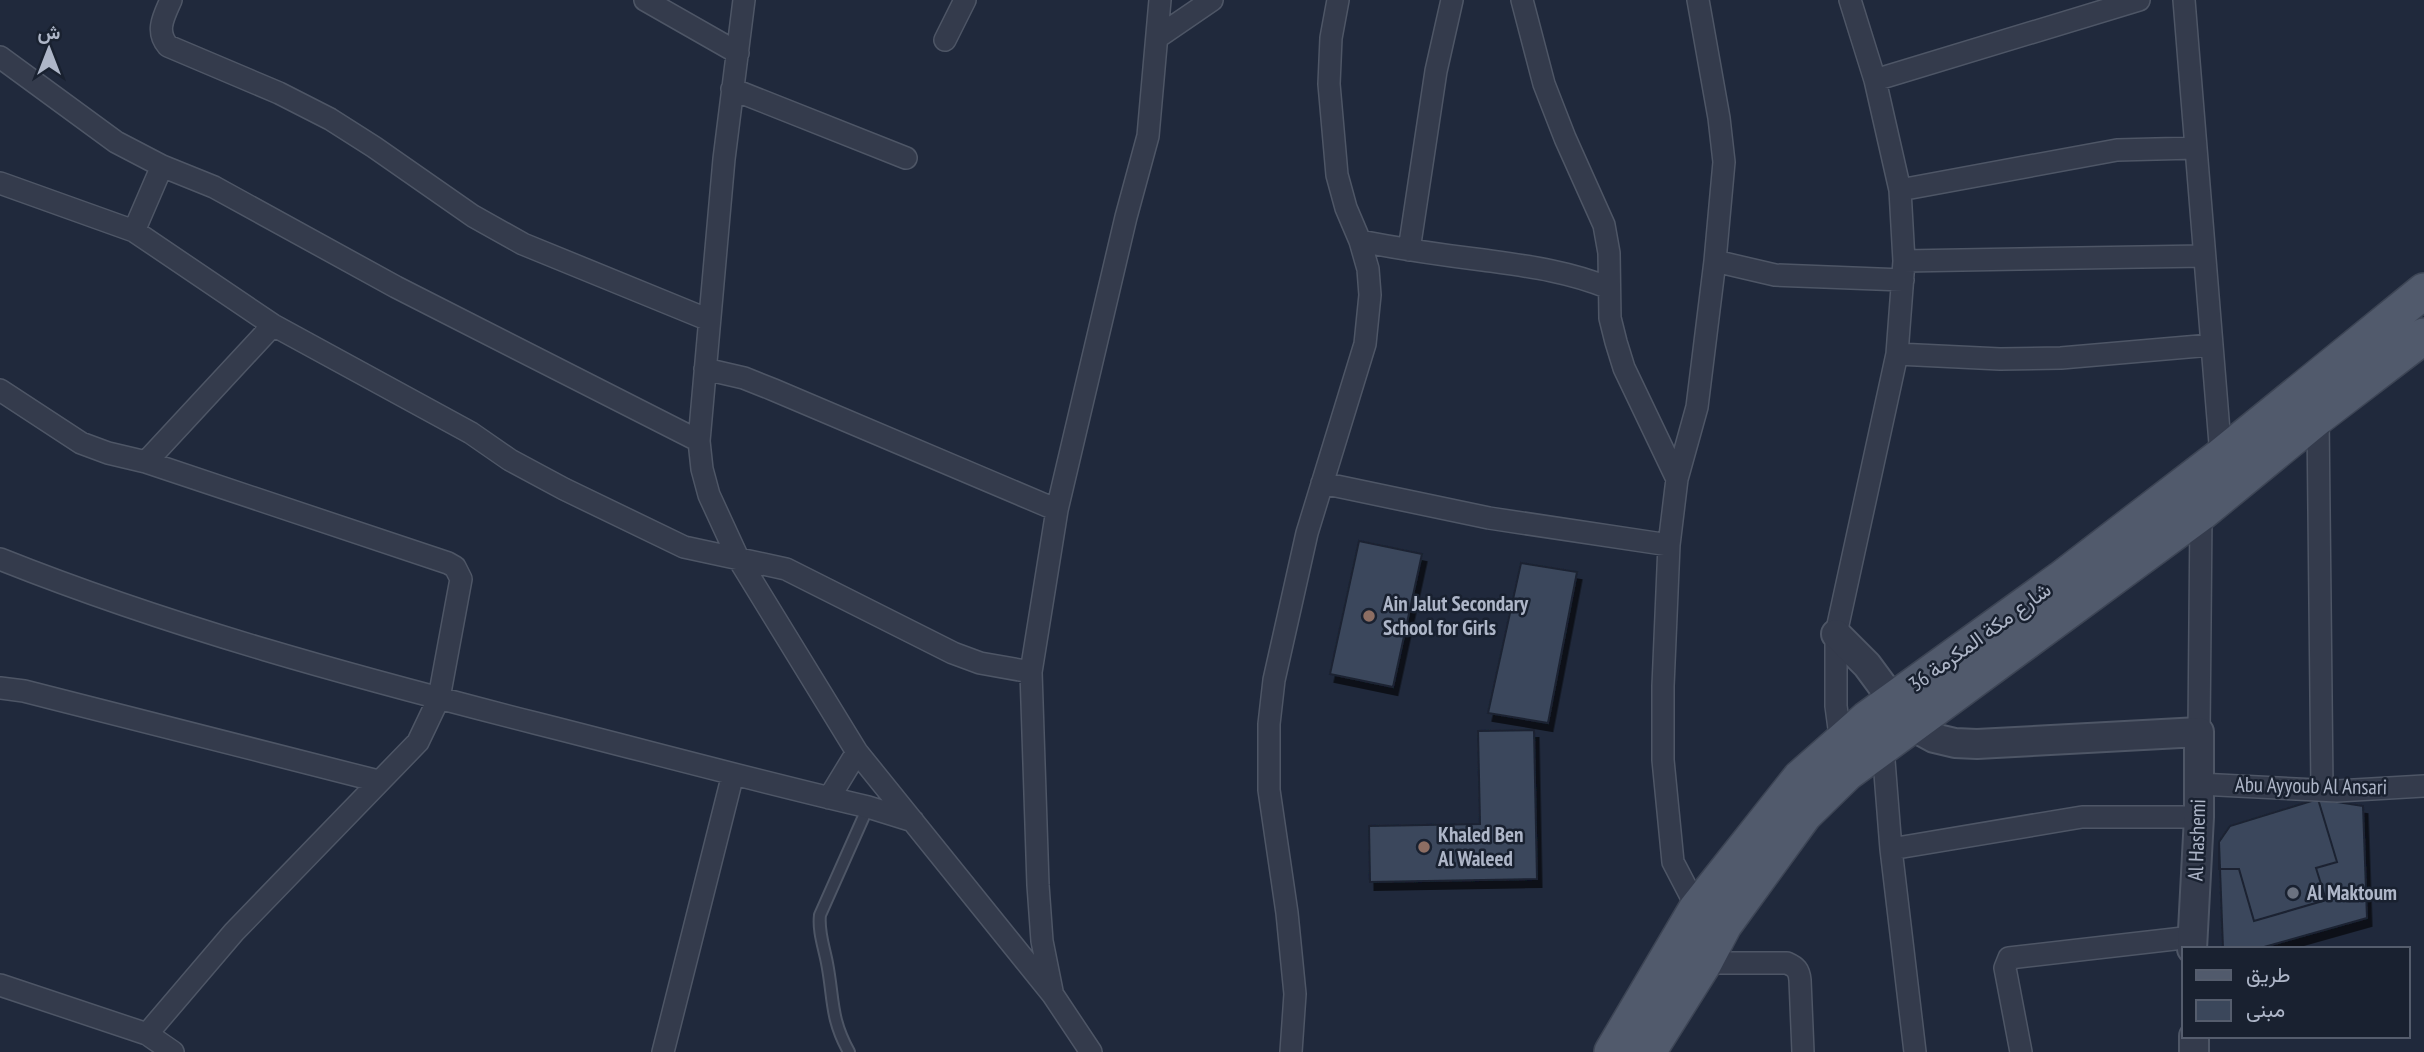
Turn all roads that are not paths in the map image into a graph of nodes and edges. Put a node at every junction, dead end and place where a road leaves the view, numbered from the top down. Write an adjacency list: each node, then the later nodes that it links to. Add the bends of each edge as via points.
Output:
1 (171, 0): 33 (street, via 160,29 168,46 330,119 473,216 523,244)
2 (645, 0): 16 (street)
3 (744, 0): 16 (street)
4 (965, 0): 15 (street)
5 (1160, 0): 14 (street)
6 (1338, 0): 26 (street, via 1331,38 1332,124 1346,208)
7 (1452, 0): 27 (street)
8 (1522, 0): 31 (street, via 1544,84 1604,225)
9 (1698, 0): 29 (street, via 1724,162)
10 (1850, 0): 18 (street)
11 (2139, 0): 18 (street)
12 (2184, 0): 20 (street)
13 (1207, 1): 14 (street)
14 (1158, 37): 46 (street, via 1148,136)
15 (945, 40)
16 (738, 53): 19 (street)
17 (0, 57): 22 (street, via 116,142)
18 (1875, 80): 24 (street)
19 (732, 89): 21 (street); 33 (street)
20 (2195, 148): 24 (street, via 2117,150); 28 (street)
21 (906, 158)
22 (162, 166): 25 (street); 41 (street, via 214,187 396,287)
23 (0, 183): 25 (street)
24 (1900, 190): 30 (street)
25 (134, 231): 34 (street)
26 (1360, 241): 27 (street); 45 (street, via 1370,295 1364,344)
27 (1409, 250): 31 (street, via 1581,276)
28 (2204, 256): 30 (street); 36 (street)
29 (1715, 261): 30 (street, via 1775,275); 44 (street, via 1697,407)
30 (1903, 270): 37 (street)
31 (1609, 288): 44 (street, via 1610,318 1625,368)
32 (2424, 291): 42 (main road, شارع مكة المكرمة 36)
33 (709, 320): 38 (street)
34 (273, 325): 43 (street); 49 (street, via 564,489 684,547)
35 (2424, 336): 40 (main road, شارع مكة المكرمة 36)
36 (2211, 345): 37 (street, via 2061,358); 42 (street)
37 (1897, 354): 51 (street)
38 (705, 369): 41 (street); 46 (street, via 774,390)
39 (0, 390): 43 (street, via 81,443)
40 (2318, 417): 47 (main road, شارع مكة المكرمة 36); 64 (street)
41 (699, 441): 49 (street, via 709,495)
42 (2221, 456): 55 (main road, شارع مكة المكرمة 36, via 2061,579)
43 (146, 462): 54 (street, via 455,567 460,591)
44 (1676, 479): 48 (street)
45 (1322, 482): 48 (street, via 1489,518); 80 (street, via 1274,680 1269,724 1269,790 1295,995)
46 (1057, 510): 52 (street)
47 (2201, 513): 55 (main road, شارع مكة المكرمة 36); 56 (street)
48 (1669, 545): 70 (street, via 1663,760 1673,862)
49 (738, 558): 52 (street, via 786,569 953,653); 58 (street)
50 (0, 559): 54 (street, via 246,644)
51 (1836, 634): 55 (street, via 1867,665); 59 (street, via 1836,706)
52 (1031, 672): 74 (street, via 1038,885)
53 (0, 688): 61 (street)
54 (439, 698): 60 (street); 61 (street, via 418,742)
55 (1902, 713): 56 (street, via 1934,738 1955,743); 57 (main road, شارع مكة المكرمة 36); 59 (main road, شارع مكة المكرمة 36)
56 (2199, 732): 62 (street, Al Hashemi)
57 (1882, 748): 59 (main road, شارع مكة المكرمة 36); 69 (street)
58 (857, 752): 65 (street); 68 (street)
59 (1844, 758): 70 (main road, شارع مكة المكرمة 36, via 1800,778); 72 (main road, شارع مكة المكرمة 36, via 1724,925)
60 (733, 774): 65 (street); 77 (street)
61 (378, 781): 75 (street, via 233,932)
62 (2199, 784): 64 (street, Abu Ayyoub Al Ansari); 67 (street, Al Hashemi)
63 (2424, 786): 64 (street, Abu Ayyoub Al Ansari)
64 (2322, 789)
65 (829, 798): 66 (street)
66 (868, 807): 68 (street); 78 (lane, via 819,926 832,1014)
67 (2199, 817): 69 (street, via 2082,817); 71 (street, Al Hashemi)
68 (913, 821): 74 (street)
69 (1891, 849): 84 (street)
70 (1697, 908): 81 (main road, شارع مكة المكرمة 36)
71 (2192, 943): 85 (street, via 2009,958 2005,968)
72 (1704, 963): 82 (main road, شارع مكة المكرمة 36); 83 (street, via 1787,963 1796,967)
73 (0, 985): 75 (street)
74 (1052, 995): 79 (street)
75 (147, 1034): 76 (street)
76 (173, 1052)
77 (663, 1052)
78 (849, 1052)
79 (1091, 1052)
80 (1291, 1052)
81 (1612, 1052)
82 (1648, 1052)
83 (1803, 1052)
84 (1915, 1052)
85 (2021, 1052)

